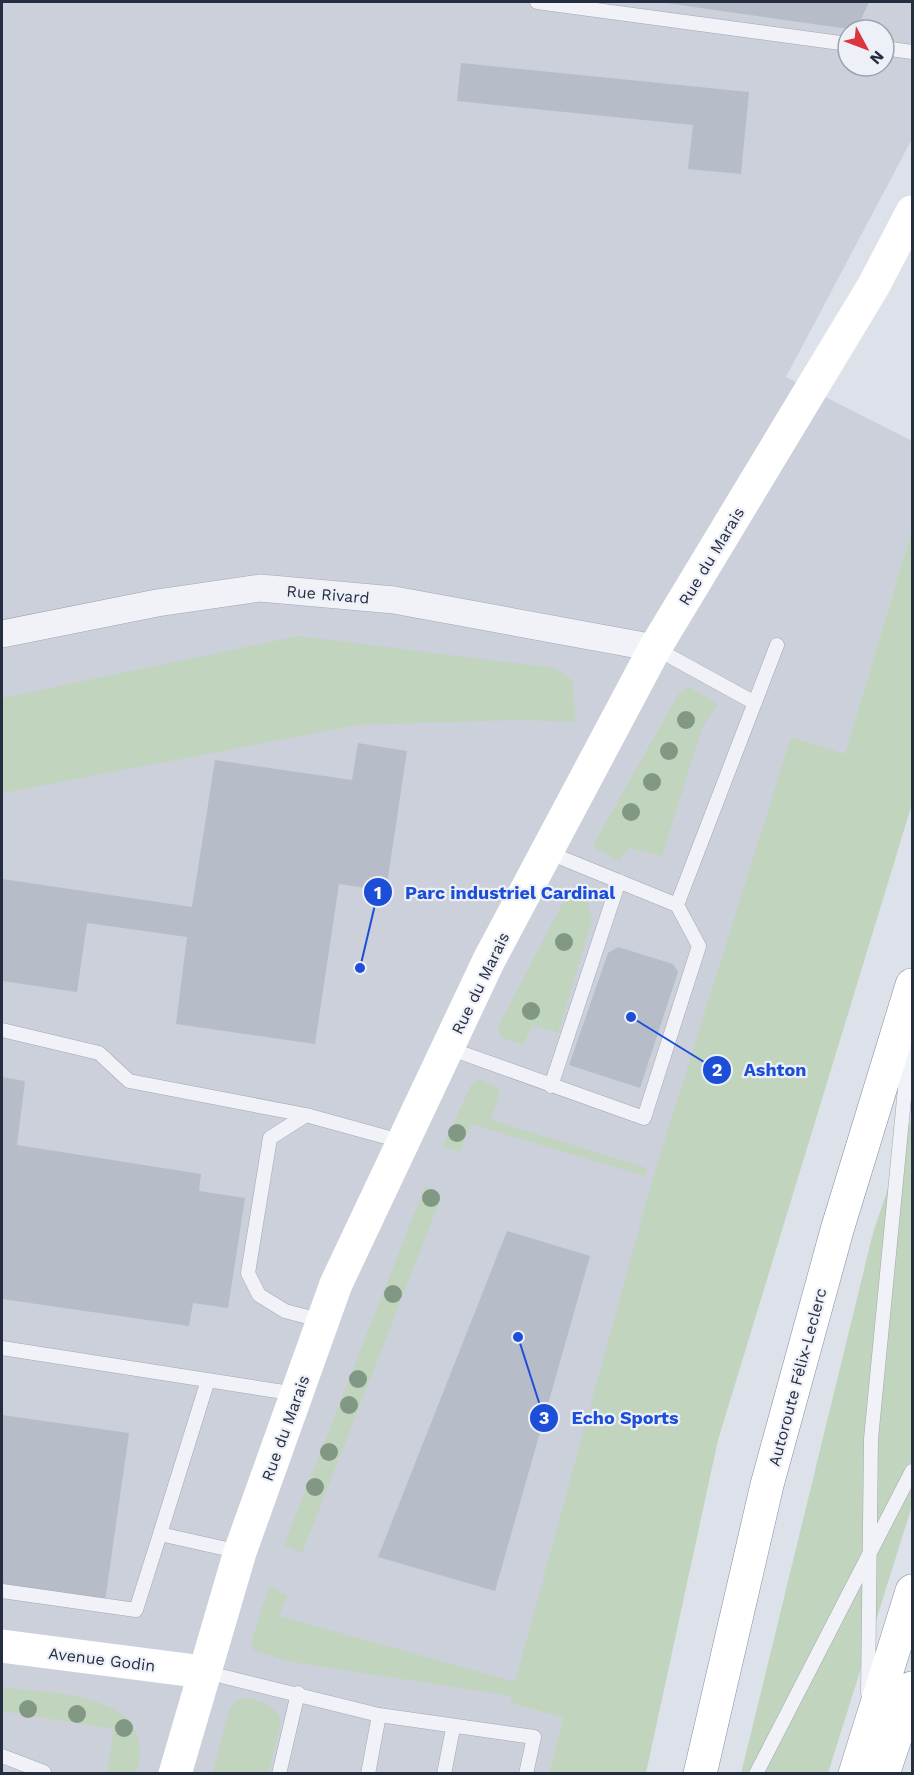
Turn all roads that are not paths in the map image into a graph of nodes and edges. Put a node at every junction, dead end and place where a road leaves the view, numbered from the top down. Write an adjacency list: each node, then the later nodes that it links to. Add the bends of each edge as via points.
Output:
1 (537, 2): 2 (lane)
2 (836, 42)
3 (896, 50): 4 (lane)
4 (912, 52)
5 (912, 212): 8 (main road, Rue du Marais, via 874,285)
6 (2, 634): 8 (street, Rue Rivard, via 157,603 260,588 394,600)
7 (777, 645): 9 (lane)
8 (656, 648): 9 (lane); 10 (main road, Rue du Marais)
9 (755, 703): 12 (lane)
10 (547, 852): 11 (lane); 16 (main road, Rue du Marais, via 489,960)
11 (619, 881): 12 (lane); 17 (lane)
12 (677, 905): 17 (lane, via 699,946 644,1118)
13 (912, 985): 44 (main road, Autoroute Félix-Leclerc, via 837,1230 767,1485)
14 (912, 1011): 27 (lane, via 871,1439)
15 (2, 1030): 18 (lane, via 99,1053 129,1081)
16 (448, 1048): 17 (lane); 19 (main road, Rue du Marais)
17 (550, 1086)
18 (306, 1114): 19 (lane); 20 (lane, via 270,1138 248,1273 260,1295 285,1311)
19 (404, 1142): 20 (main road, Rue du Marais, via 336,1284)
20 (323, 1321): 23 (main road, Rue du Marais)
21 (2, 1348): 22 (lane)
22 (208, 1380): 23 (lane); 25 (lane)
23 (297, 1394): 26 (main road, Rue du Marais)
24 (912, 1471): 27 (lane)
25 (160, 1534): 26 (lane); 28 (lane, via 136,1610)
26 (240, 1552): 31 (main road, Rue du Marais)
27 (869, 1553): 36 (lane); 45 (lane)
28 (2, 1591)
29 (912, 1591): 36 (main road)
30 (2, 1646): 31 (main road, Avenue Godin)
31 (203, 1672): 33 (lane); 39 (main road, Rue du Marais)
32 (912, 1688): 47 (main road)
33 (298, 1693): 34 (lane); 40 (lane)
34 (379, 1715): 35 (lane); 41 (lane)
35 (453, 1728): 42 (lane); 43 (lane, via 534,1737)
36 (868, 1731): 46 (main road)
37 (2, 1756): 38 (lane)
38 (44, 1773)
39 (175, 1773)
40 (279, 1773)
41 (368, 1773)
42 (444, 1773)
43 (526, 1773)
44 (700, 1773)
45 (756, 1773)
46 (855, 1773)
47 (883, 1773)

